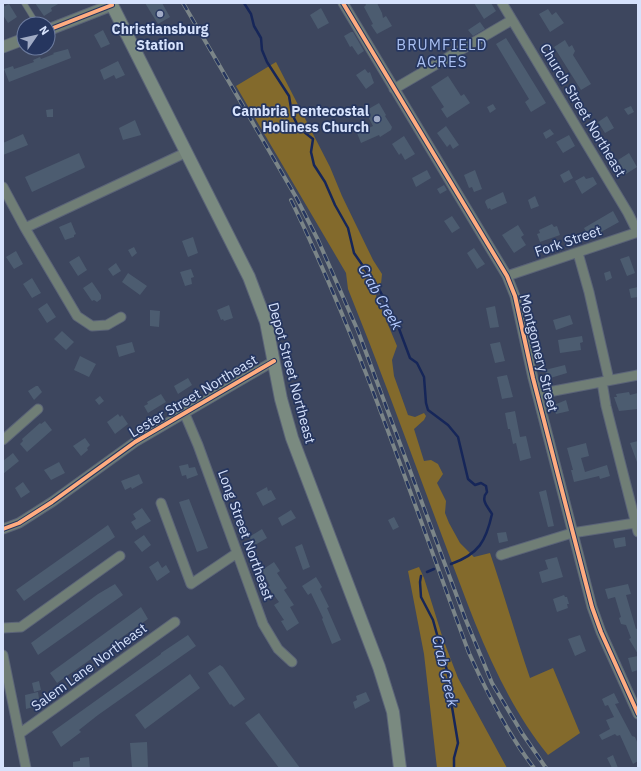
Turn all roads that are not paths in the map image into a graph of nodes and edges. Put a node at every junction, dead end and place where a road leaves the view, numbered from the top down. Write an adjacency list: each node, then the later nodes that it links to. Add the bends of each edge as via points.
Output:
1 (24, 3): 5 (lane)
2 (343, 3): 10 (street, Montgomery Street)
3 (502, 3): 6 (street, Church Street Northeast)
4 (112, 4): 7 (street); 11 (main road, Depot Street Northeast)
5 (32, 16)
6 (512, 20): 10 (street); 14 (street, Church Street Northeast)
7 (56, 27)
8 (16, 42): 9 (street)
9 (3, 47)
10 (394, 89): 16 (street, Montgomery Street)
11 (187, 152): 13 (street); 18 (main road, Depot Street Northeast, via 249,277 266,322)
12 (3, 187): 13 (street)
13 (24, 228): 17 (street, via 77,316 92,326 107,325)
14 (638, 232): 15 (street, Fork Street)
15 (578, 253): 16 (street, Fork Street); 20 (street, via 589,292)
16 (507, 276): 21 (street, Montgomery Street, via 515,296)
17 (121, 316)
18 (274, 361): 23 (street, Lester Street Northeast); 40 (main road, Depot Street Northeast, via 292,438 393,712)
19 (638, 375): 20 (street)
20 (606, 381): 21 (street); 26 (street, via 606,406)
21 (538, 394): 29 (street, Montgomery Street)
22 (38, 409): 24 (street)
23 (184, 412): 27 (street, Lester Street Northeast, via 135,442 30,516); 30 (street, Long Street Northeast)
24 (3, 440)
25 (160, 504): 30 (street, via 191,584)
26 (635, 523): 28 (street); 29 (street)
27 (3, 529)
28 (638, 532)
29 (572, 533): 31 (street); 37 (street, Montgomery Street, via 601,632)
30 (238, 552): 36 (street, Long Street Northeast, via 263,624 278,649)
31 (501, 555)
32 (120, 556): 34 (street, via 21,627)
33 (175, 622): 38 (street, Salem Lane Northeast)
34 (3, 628)
35 (3, 655): 38 (street)
36 (292, 662)
37 (638, 714)
38 (19, 734): 39 (street)
39 (26, 768)
40 (400, 768)

